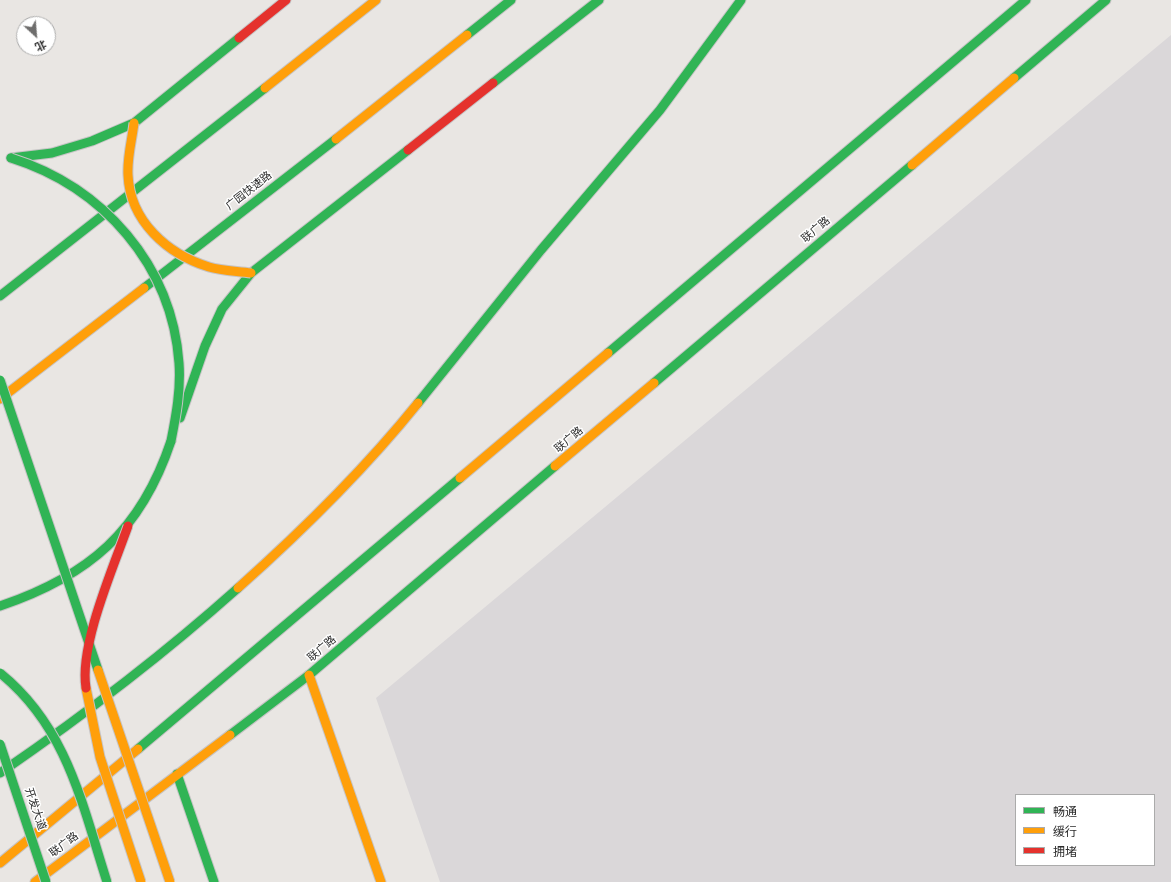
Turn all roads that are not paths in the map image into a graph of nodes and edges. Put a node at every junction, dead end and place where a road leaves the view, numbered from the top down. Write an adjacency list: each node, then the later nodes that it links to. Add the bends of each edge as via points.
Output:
1 (286, 0): 8 (main road)
2 (376, 0): 12 (main road)
3 (511, 0): 14 (main road, 广园快速路, via 307,162)
4 (599, 0): 11 (main road)
5 (741, 0): 21 (main road, via 660,110 541,250 388,441 288,544 186,635 70,725)
6 (1026, 0): 23 (main road, via 279,632)
7 (1106, 0): 19 (main road, 联广路)
8 (134, 123): 10 (main road, via 92,141 52,153); 11 (main road, bridge, via 128,176 133,204 143,222 154,236 185,258 209,267)
9 (0, 155): 10 (main road)
10 (11, 158): 15 (main road, bridge, via 49,172 83,192 114,218 140,249 159,284 172,322 179,362 179,402)
11 (251, 273): 15 (main road, bridge, via 222,309 205,346)
12 (0, 296)
13 (0, 380): 28 (main road, bridge)
14 (0, 399)
15 (171, 442): 16 (main road, via 154,486)
16 (128, 526): 17 (main road, bridge, via 100,555 67,579 30,597); 27 (main road, bridge, via 97,613 84,677 100,757)
17 (0, 606)
18 (0, 673): 26 (main road, bridge, via 27,698 41,715 54,738 76,789)
19 (309, 676): 22 (main road, 联广路); 30 (main road)
20 (0, 744): 25 (main road, 开发大道, bridge)
21 (0, 773)
22 (177, 774): 24 (main road, 联广路); 29 (main road)
23 (0, 862)
24 (35, 882)
25 (46, 882)
26 (107, 882)
27 (141, 882)
28 (170, 882)
29 (214, 882)
30 (380, 882)

